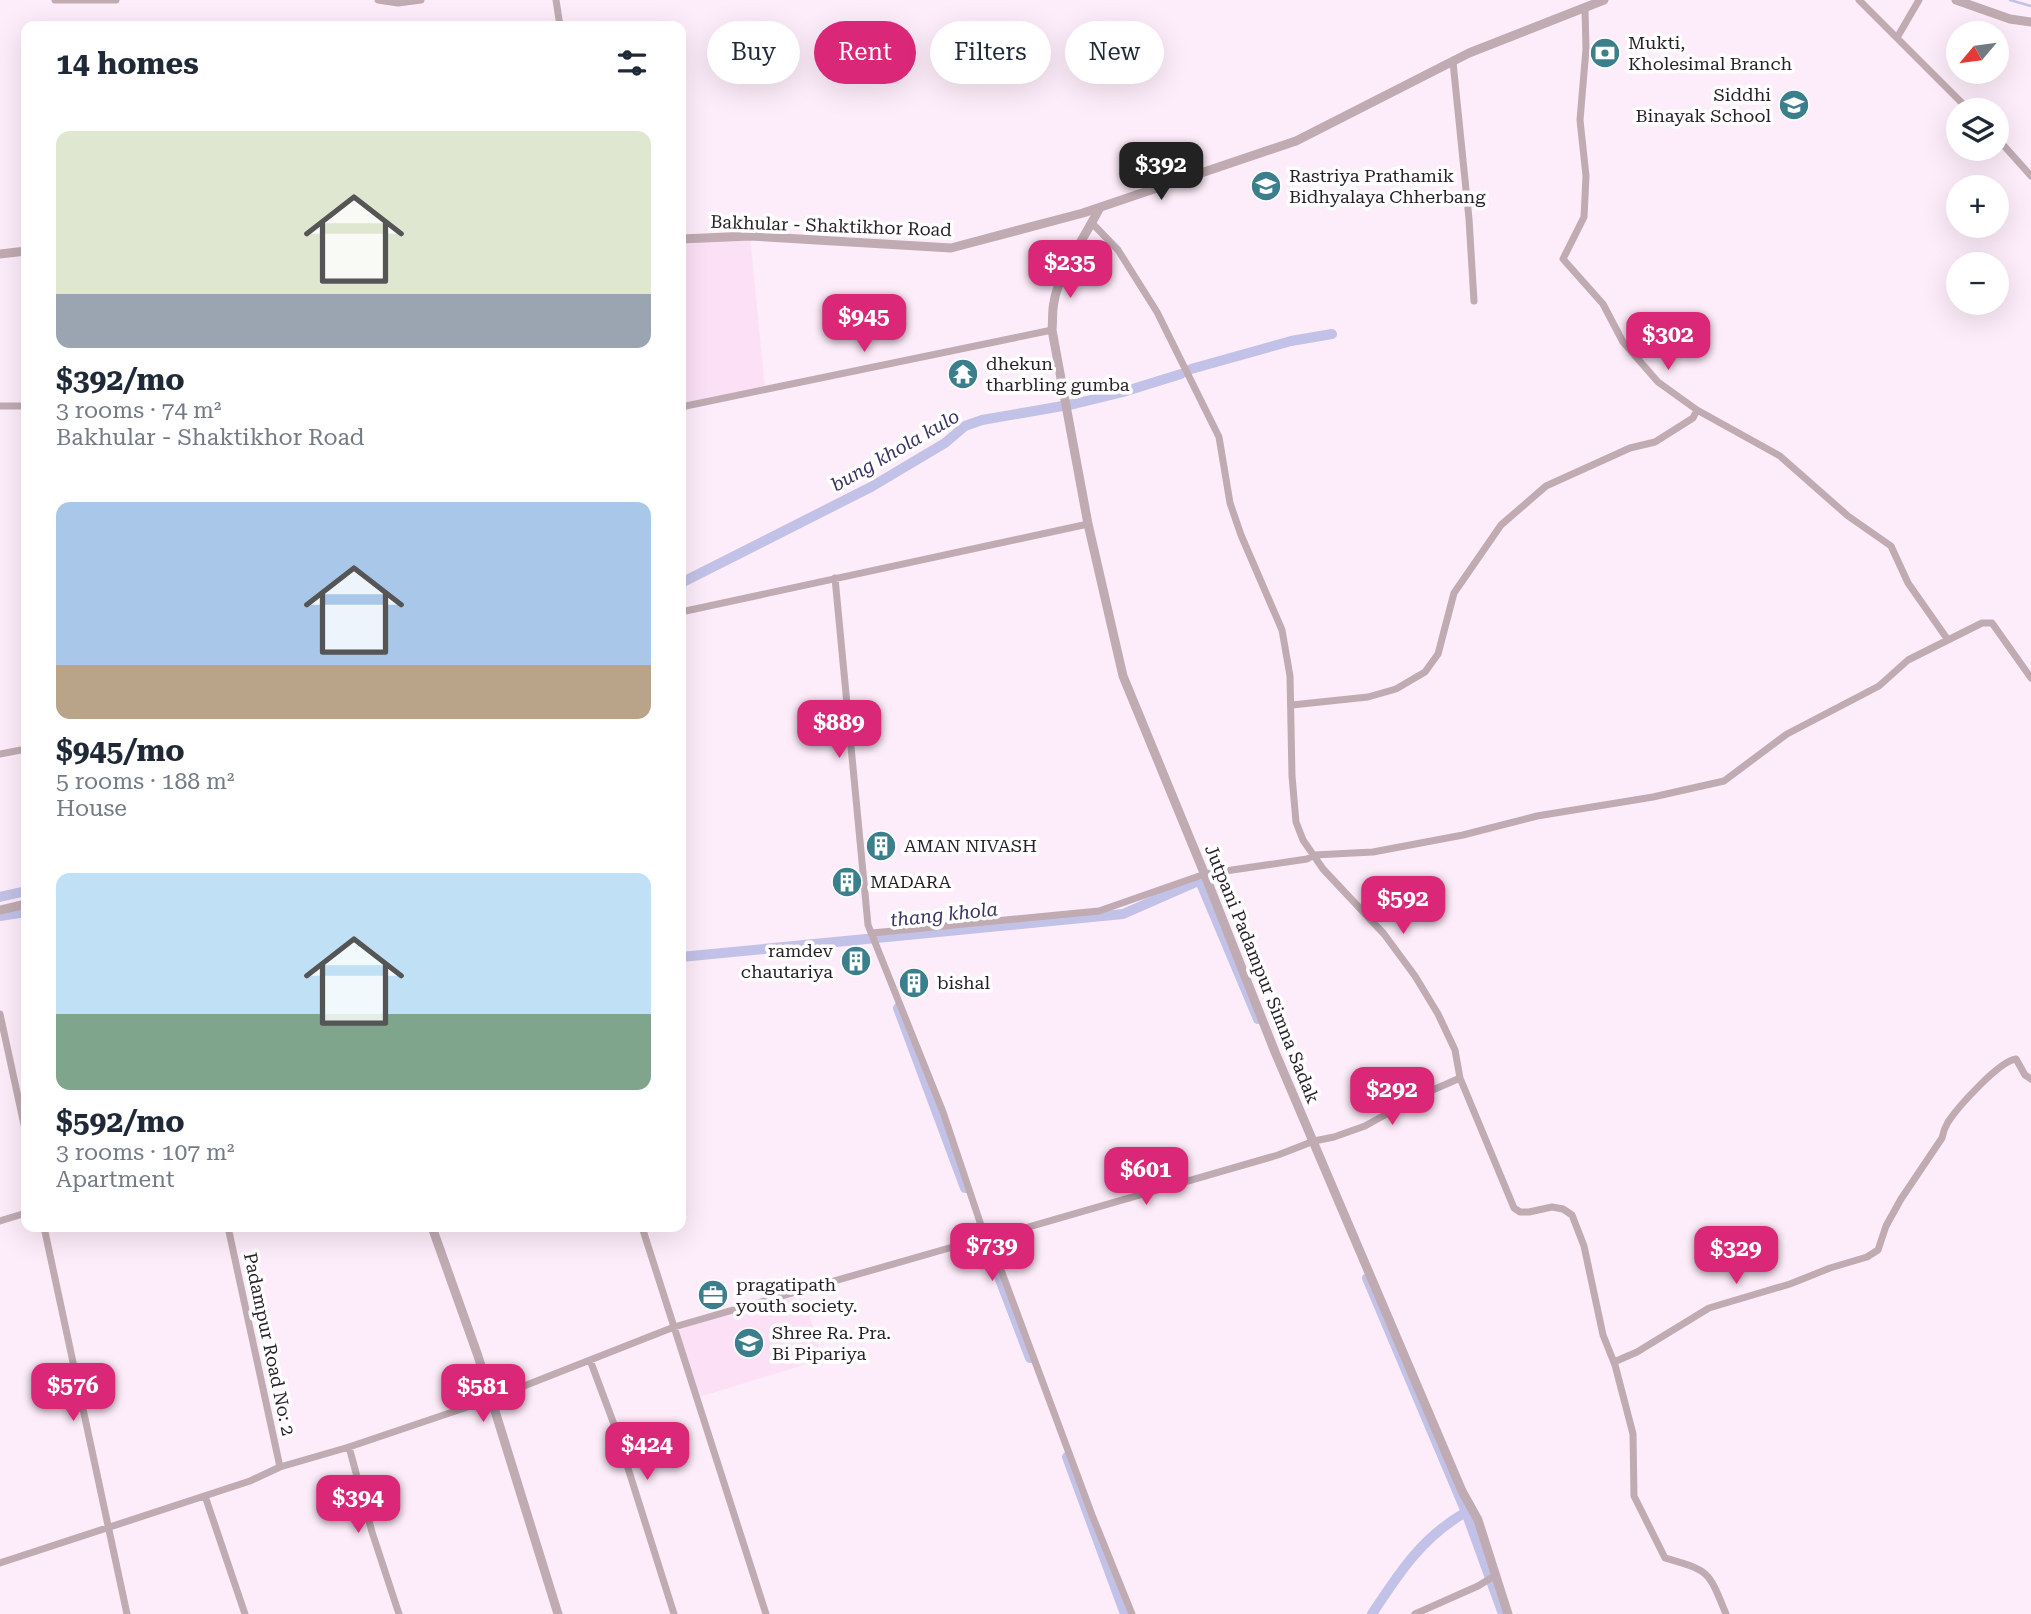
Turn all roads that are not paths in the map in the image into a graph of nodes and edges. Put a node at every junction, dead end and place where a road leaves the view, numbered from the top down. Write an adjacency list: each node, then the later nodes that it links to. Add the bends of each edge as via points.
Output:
1 (55, 0): 2 (street)
2 (116, 0)
3 (378, 0): 4 (street)
4 (421, 0)
5 (556, 0): 11 (street)
6 (1604, 0): 10 (street, Bakhular - Shaktikhor Road)
7 (1859, 0): 13 (street)
8 (1919, 0): 13 (street)
9 (1955, 0): 12 (street)
10 (1585, 9): 14 (street, Bakhular - Shaktikhor Road); 28 (street, via 1580,120 1586,176 1584,217 1563,259 1603,304 1623,342 1658,382)
11 (559, 21)
12 (2031, 22)
13 (1898, 36): 15 (street)
14 (1452, 62): 18 (street, Bakhular - Shaktikhor Road, via 1296,141); 23 (street)
15 (1957, 98)
16 (2009, 151): 17 (street)
17 (2031, 176)
18 (1100, 207): 19 (street, Jutpani Padampur Simna Sadak); 20 (street, Bakhular - Shaktikhor Road, via 951,248 750,236)
19 (1092, 223): 24 (street, Jutpani Padampur Simna Sadak, via 1054,300); 34 (street, via 1118,250 1157,312 1219,438 1230,503 1282,630)
20 (686, 239)
21 (21, 252): 22 (street)
22 (0, 254)
23 (1474, 301)
24 (1052, 330): 27 (street); 29 (street, Jutpani Padampur Simna Sadak)
25 (0, 406): 26 (street)
26 (21, 406)
27 (686, 406)
28 (1697, 410): 32 (street, via 1780,456 1848,516 1891,546 1908,583); 34 (street, via 1693,418 1656,442 1630,448 1546,485 1502,525 1454,593 1438,654 1425,672 1396,689 1368,697)
29 (1088, 524): 30 (street); 38 (street, Jutpani Padampur Simna Sadak, via 1123,676)
30 (835, 578): 31 (street); 41 (street, via 865,905)
31 (686, 611)
32 (1948, 640): 33 (street, via 1982,623 1992,623); 37 (street, via 1908,660 1879,687 1787,734 1724,781 1373,852)
33 (2031, 678)
34 (1292, 705): 37 (street, via 1296,822)
35 (21, 750): 36 (street)
36 (0, 754)
37 (1314, 855): 38 (street); 43 (street, via 1415,976 1455,1050)
38 (1205, 874): 41 (street, via 1099,911); 46 (street, Jutpani Padampur Simna Sadak)
39 (21, 905): 40 (street)
40 (0, 910)
41 (872, 933): 53 (street, via 943,1112)
42 (0, 1014): 45 (street)
43 (1460, 1078): 46 (street, via 1364,1126); 56 (street, via 1514,1209 1529,1212 1552,1207 1572,1216)
44 (2031, 1079): 56 (street, via 2016,1059 1993,1071 1947,1123 1886,1226 1878,1250 1790,1284 1709,1308)
45 (21, 1111)
46 (1314, 1141): 53 (street, via 994,1237); 63 (street, Jutpani Padampur Simna Sadak, via 1478,1520)
47 (21, 1215): 48 (street)
48 (0, 1221)
49 (45, 1232): 61 (street)
50 (229, 1232): 59 (street, Padampur Road No: 2)
51 (434, 1232): 57 (street)
52 (644, 1232): 54 (street)
53 (983, 1235): 54 (street); 70 (street, via 1002,1270)
54 (674, 1327): 55 (street); 69 (street)
55 (590, 1360): 57 (street); 68 (street)
56 (1614, 1362): 73 (street, via 1633,1434 1634,1496 1665,1558 1700,1568 1713,1583)
57 (491, 1399): 58 (street); 67 (street)
58 (348, 1447): 59 (street); 66 (street)
59 (280, 1467): 60 (street)
60 (205, 1496): 61 (street); 65 (street)
61 (109, 1526): 62 (street); 64 (street)
62 (0, 1563)
63 (1496, 1575): 71 (street); 72 (street, Jutpani Padampur Simna Sadak)
64 (127, 1614)
65 (245, 1614)
66 (399, 1614)
67 (558, 1614)
68 (674, 1614)
69 (766, 1614)
70 (1132, 1614)
71 (1415, 1614)
72 (1508, 1614)
73 (1726, 1614)

